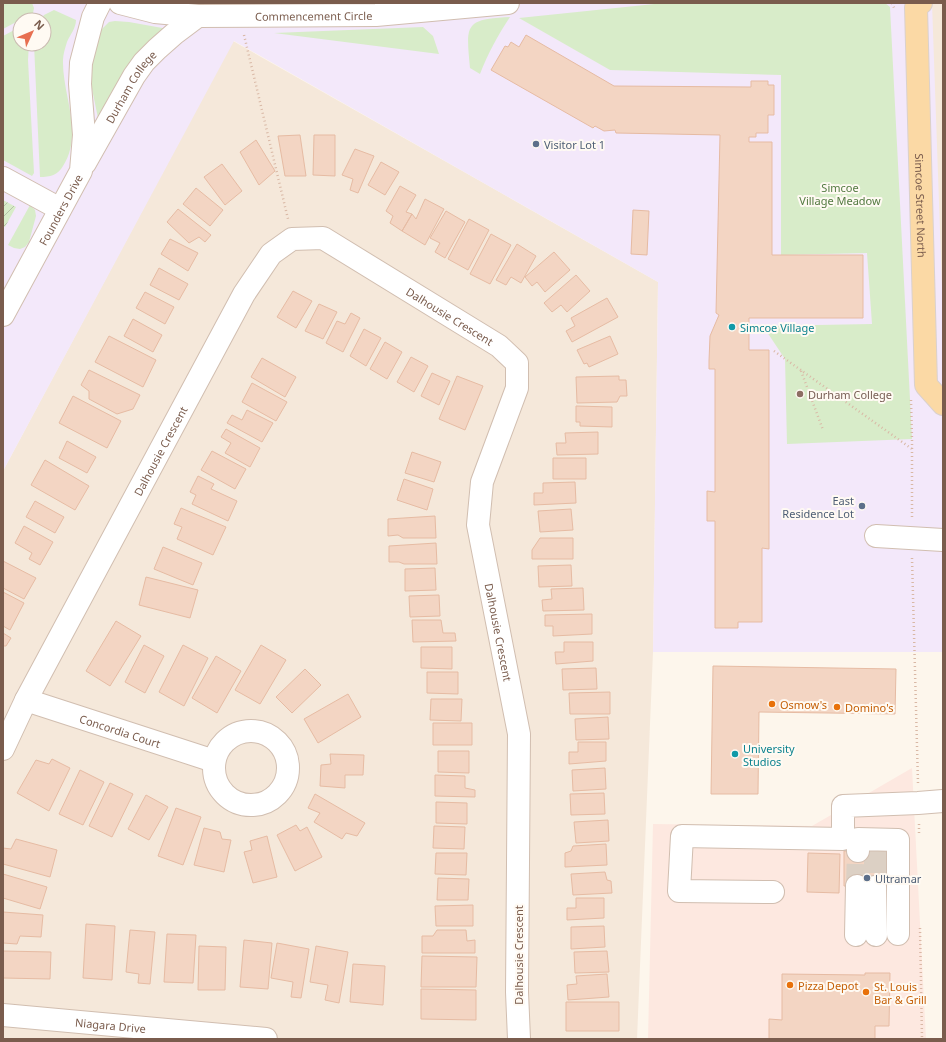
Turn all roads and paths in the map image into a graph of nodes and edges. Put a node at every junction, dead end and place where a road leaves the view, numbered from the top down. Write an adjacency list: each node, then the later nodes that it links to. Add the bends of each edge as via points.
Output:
1 (100, 3): 7 (street, Founders Drive, via 93,17 81,63 84,135)
2 (120, 3): 5 (street, Commencement Circle, via 155,12)
3 (508, 3): 5 (street, Commencement Circle, via 376,14)
4 (921, 3): 14 (main road, Simcoe Street North, via 916,7 926,385)
5 (198, 16): 7 (street, Durham College, via 144,62)
6 (244, 35): 10 (path)
7 (81, 171): 9 (street, Founders Drive)
8 (3, 178): 9 (street)
9 (60, 209): 11 (street, Founders Drive)
10 (292, 239): 19 (street, Dalhousie Crescent, via 271,254 244,294); 30 (street, Dalhousie Crescent, via 323,238 499,346 517,363 517,388 482,482 478,525 519,734)
11 (3, 315)
12 (774, 352): 13 (path)
13 (801, 370): 15 (path); 16 (path)
14 (943, 404)
15 (823, 430)
16 (912, 450)
17 (876, 536): 18 (street)
18 (943, 540)
19 (26, 700): 20 (street, Dalhousie Crescent); 21 (street, Concordia Court)
20 (3, 749)
21 (214, 761)
22 (943, 801): 23 (street, via 843,806)
23 (862, 844): 25 (street, via 682,836 679,891); 26 (street, via 898,840)
24 (866, 887): 27 (street)
25 (773, 892)
26 (898, 934)
27 (866, 935)
28 (3, 1016): 29 (street, Niagara Drive)
29 (266, 1039)
30 (518, 1039)

